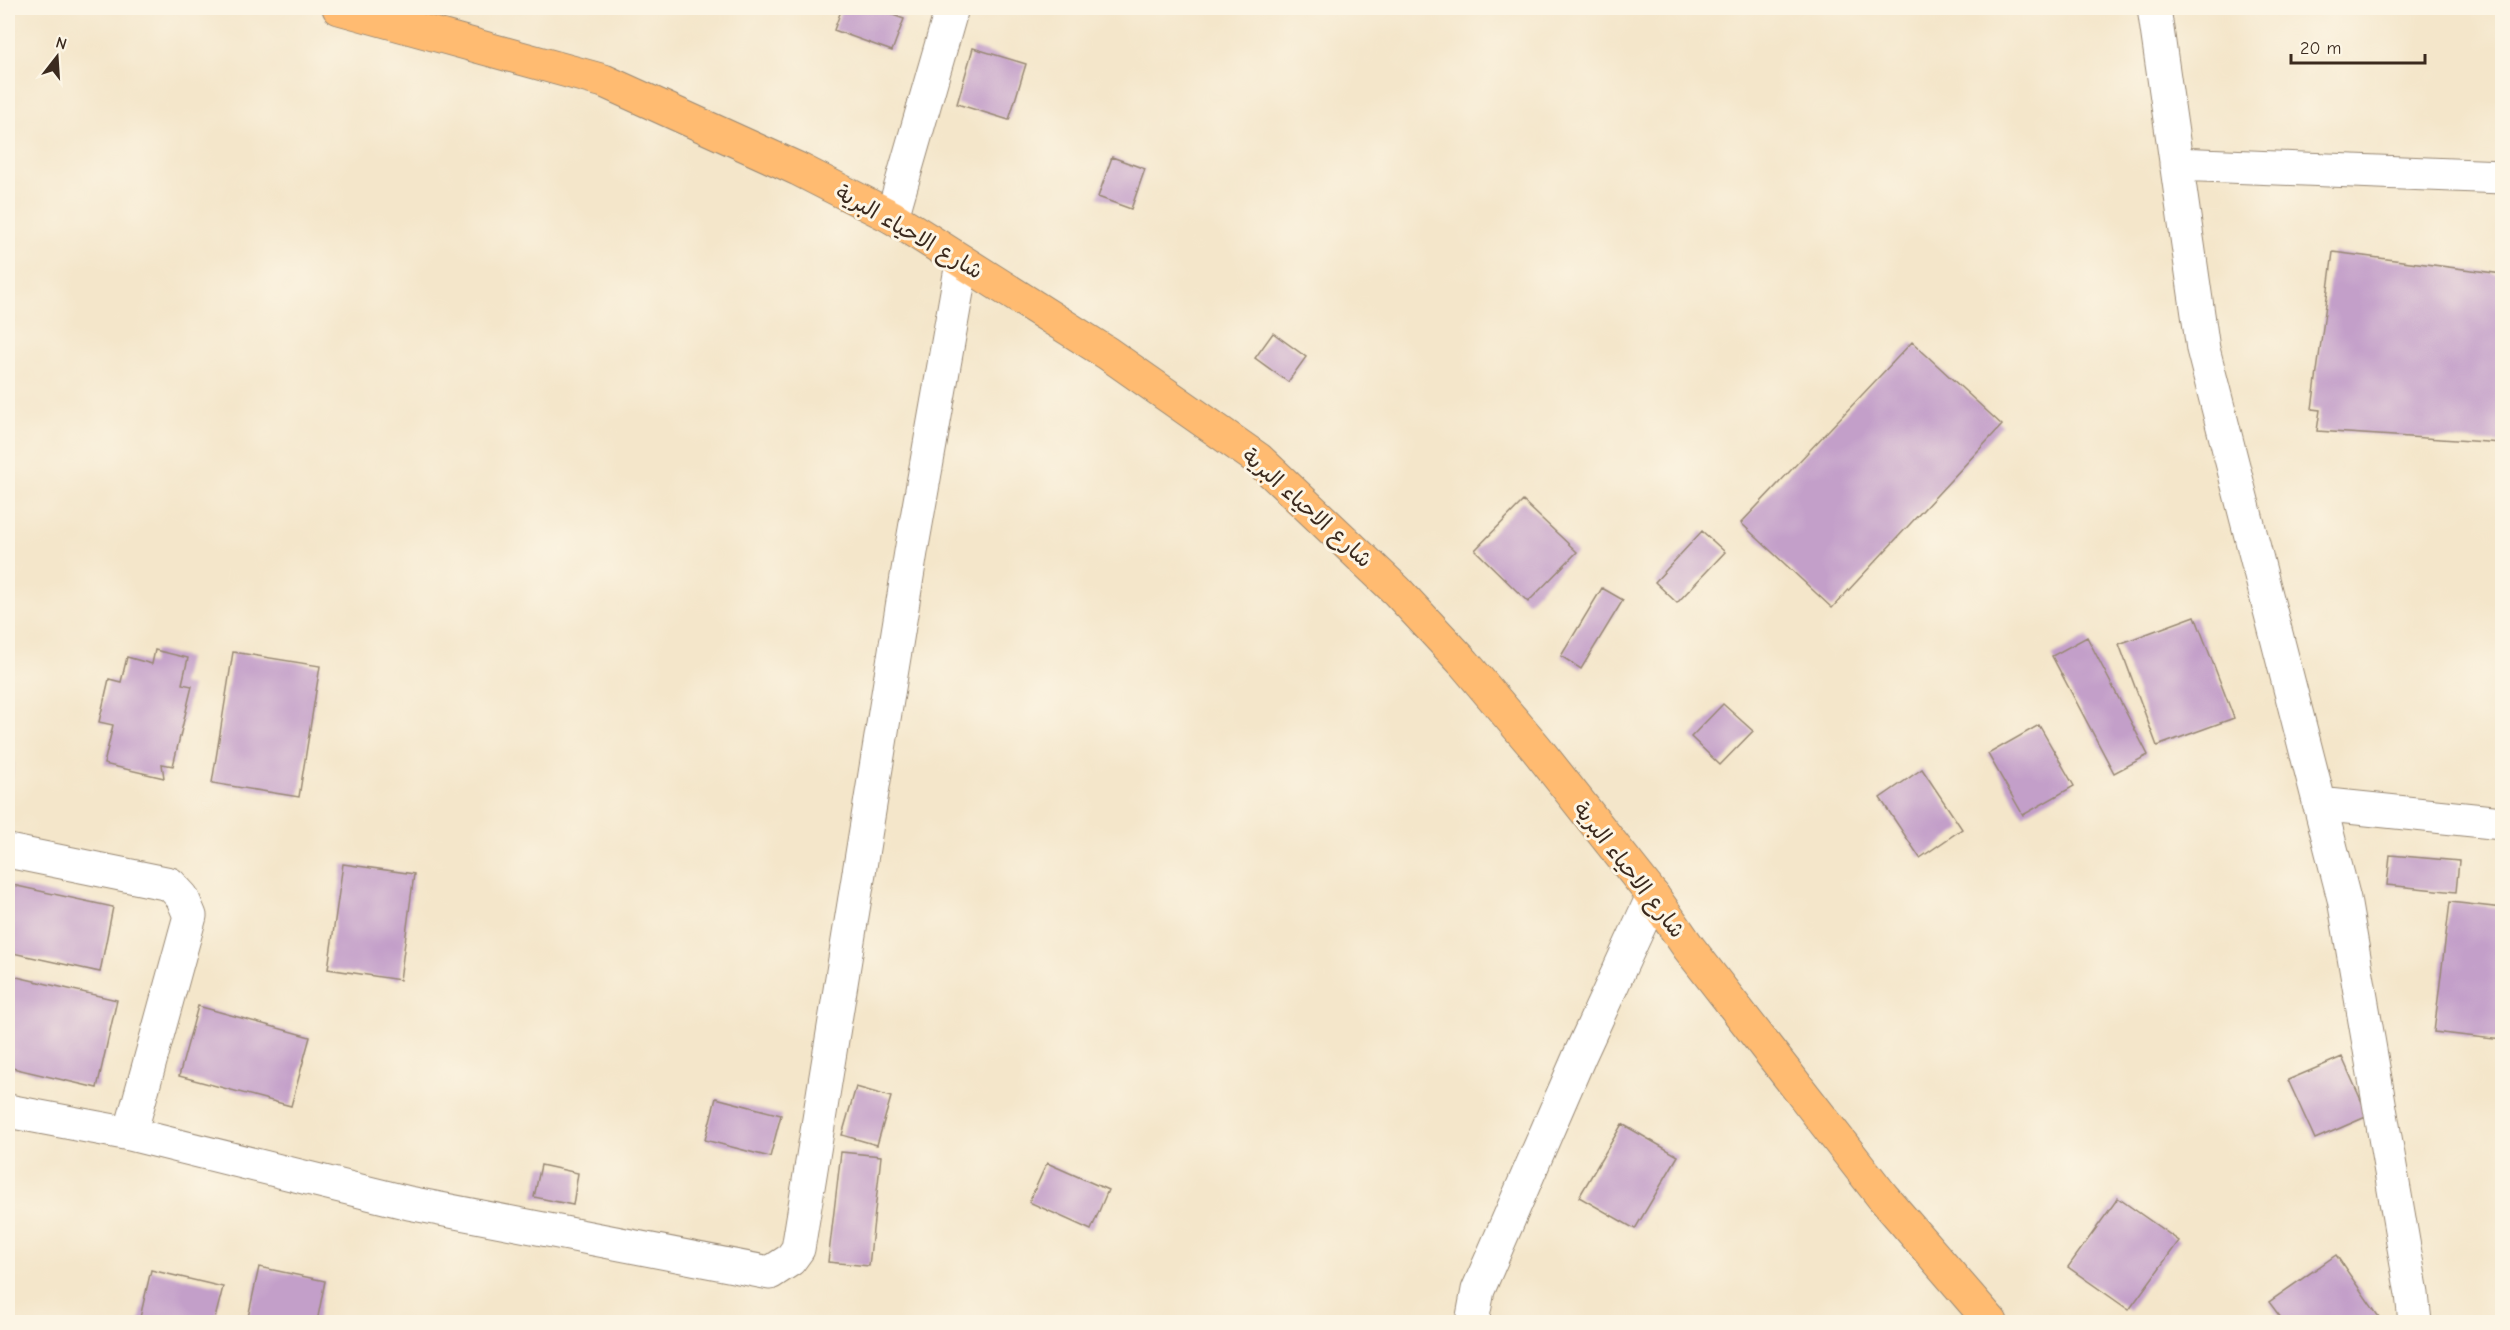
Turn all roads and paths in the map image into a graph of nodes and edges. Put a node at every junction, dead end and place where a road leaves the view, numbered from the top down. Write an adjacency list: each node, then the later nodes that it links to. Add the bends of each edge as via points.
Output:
1 (339, 8): 4 (main road, شارع الاحياء البرية)
2 (952, 8): 7 (street)
3 (2154, 8): 5 (street)
4 (400, 16): 7 (main road, شارع الاحياء البرية, via 604,81 798,169)
5 (2176, 164): 6 (street); 9 (street, via 2203,349)
6 (2502, 177)
7 (892, 217): 8 (main road, شارع الاحياء البرية)
8 (962, 263): 12 (main road, شارع الاحياء البرية, via 1107,353 1258,459 1397,591 1464,663); 14 (street, via 798,1249 790,1260 770,1273 409,1203)
9 (2319, 804): 10 (street); 17 (street, via 2344,899)
10 (2502, 823)
11 (8, 851): 14 (street, via 170,884 182,897 190,916)
12 (1653, 896): 15 (street, via 1478,1290); 16 (main road, شارع الاحياء البرية, via 1882,1196)
13 (8, 1111): 14 (street)
14 (130, 1134)
15 (1472, 1323)
16 (1990, 1323)
17 (2415, 1323)

